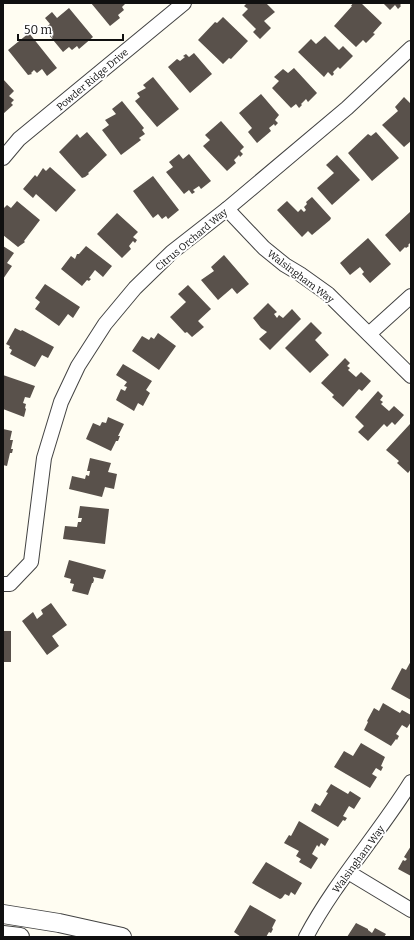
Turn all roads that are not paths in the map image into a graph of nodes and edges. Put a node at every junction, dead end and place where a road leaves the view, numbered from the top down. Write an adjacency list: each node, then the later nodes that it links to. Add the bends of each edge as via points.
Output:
1 (184, 3): 3 (street, Powder Ridge Drive, via 19,139)
2 (411, 48): 4 (street, Citrus Orchard Way, via 347,108)
3 (3, 158)
4 (227, 209): 6 (street, Walsingham Way, via 264,248 323,290); 8 (street, Citrus Orchard Way, via 172,252 135,288 105,324 78,366 61,402 44,458 32,562 10,584)
5 (411, 296): 6 (street)
6 (369, 334): 7 (street, Walsingham Way)
7 (411, 376)
8 (3, 584)
9 (411, 782): 10 (street, Walsingham Way)
10 (348, 872): 11 (street); 16 (street, Walsingham Way)
11 (411, 910)
12 (3, 914): 15 (street)
13 (3, 935): 14 (street)
14 (20, 937)
15 (122, 937)
16 (306, 937)

